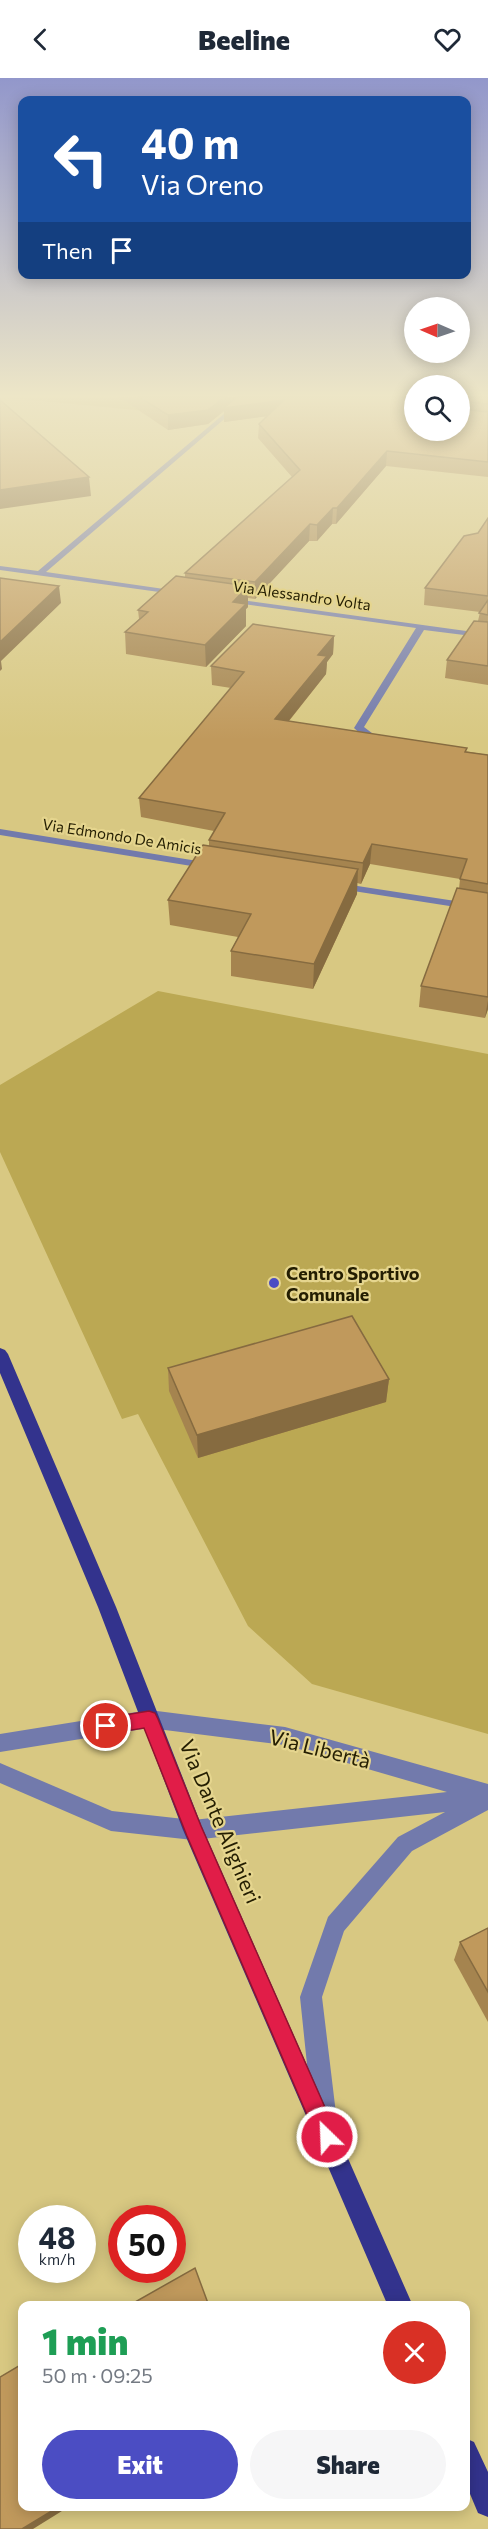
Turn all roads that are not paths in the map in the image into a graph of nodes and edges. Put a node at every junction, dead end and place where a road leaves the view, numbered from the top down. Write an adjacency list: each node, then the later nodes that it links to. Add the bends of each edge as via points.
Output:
1 (113, 511): 3 (street)
2 (0, 568): 3 (street)
3 (39, 574): 4 (street)
4 (188, 594)
5 (223, 599): 6 (street, Via Alessandro Volta)
6 (422, 626): 7 (street, Via Alessandro Volta); 8 (street, via 359,728 374,741)
7 (488, 636)
8 (385, 743)
9 (0, 832): 10 (street, Via Edmondo De Amicis)
10 (221, 867)
11 (325, 884): 12 (street)
12 (488, 909)
13 (0, 1354): 14 (main road, Via Dante Alighieri, via 107,1607)
14 (149, 1719): 15 (street, Via Libertà); 17 (street, Via Libertà, via 285,1736); 18 (main road, Via Dante Alighieri)
15 (0, 1743)
16 (0, 1773): 18 (street, via 111,1821)
17 (488, 1797): 18 (street); 19 (street, via 405,1844 336,1925 311,1997)
18 (193, 1830): 19 (main road, Via Dante Alighieri)
19 (327, 2137): 20 (main road, Via Dante Alighieri)
20 (399, 2301)
21 (470, 2462): 22 (main road)
22 (488, 2503)

